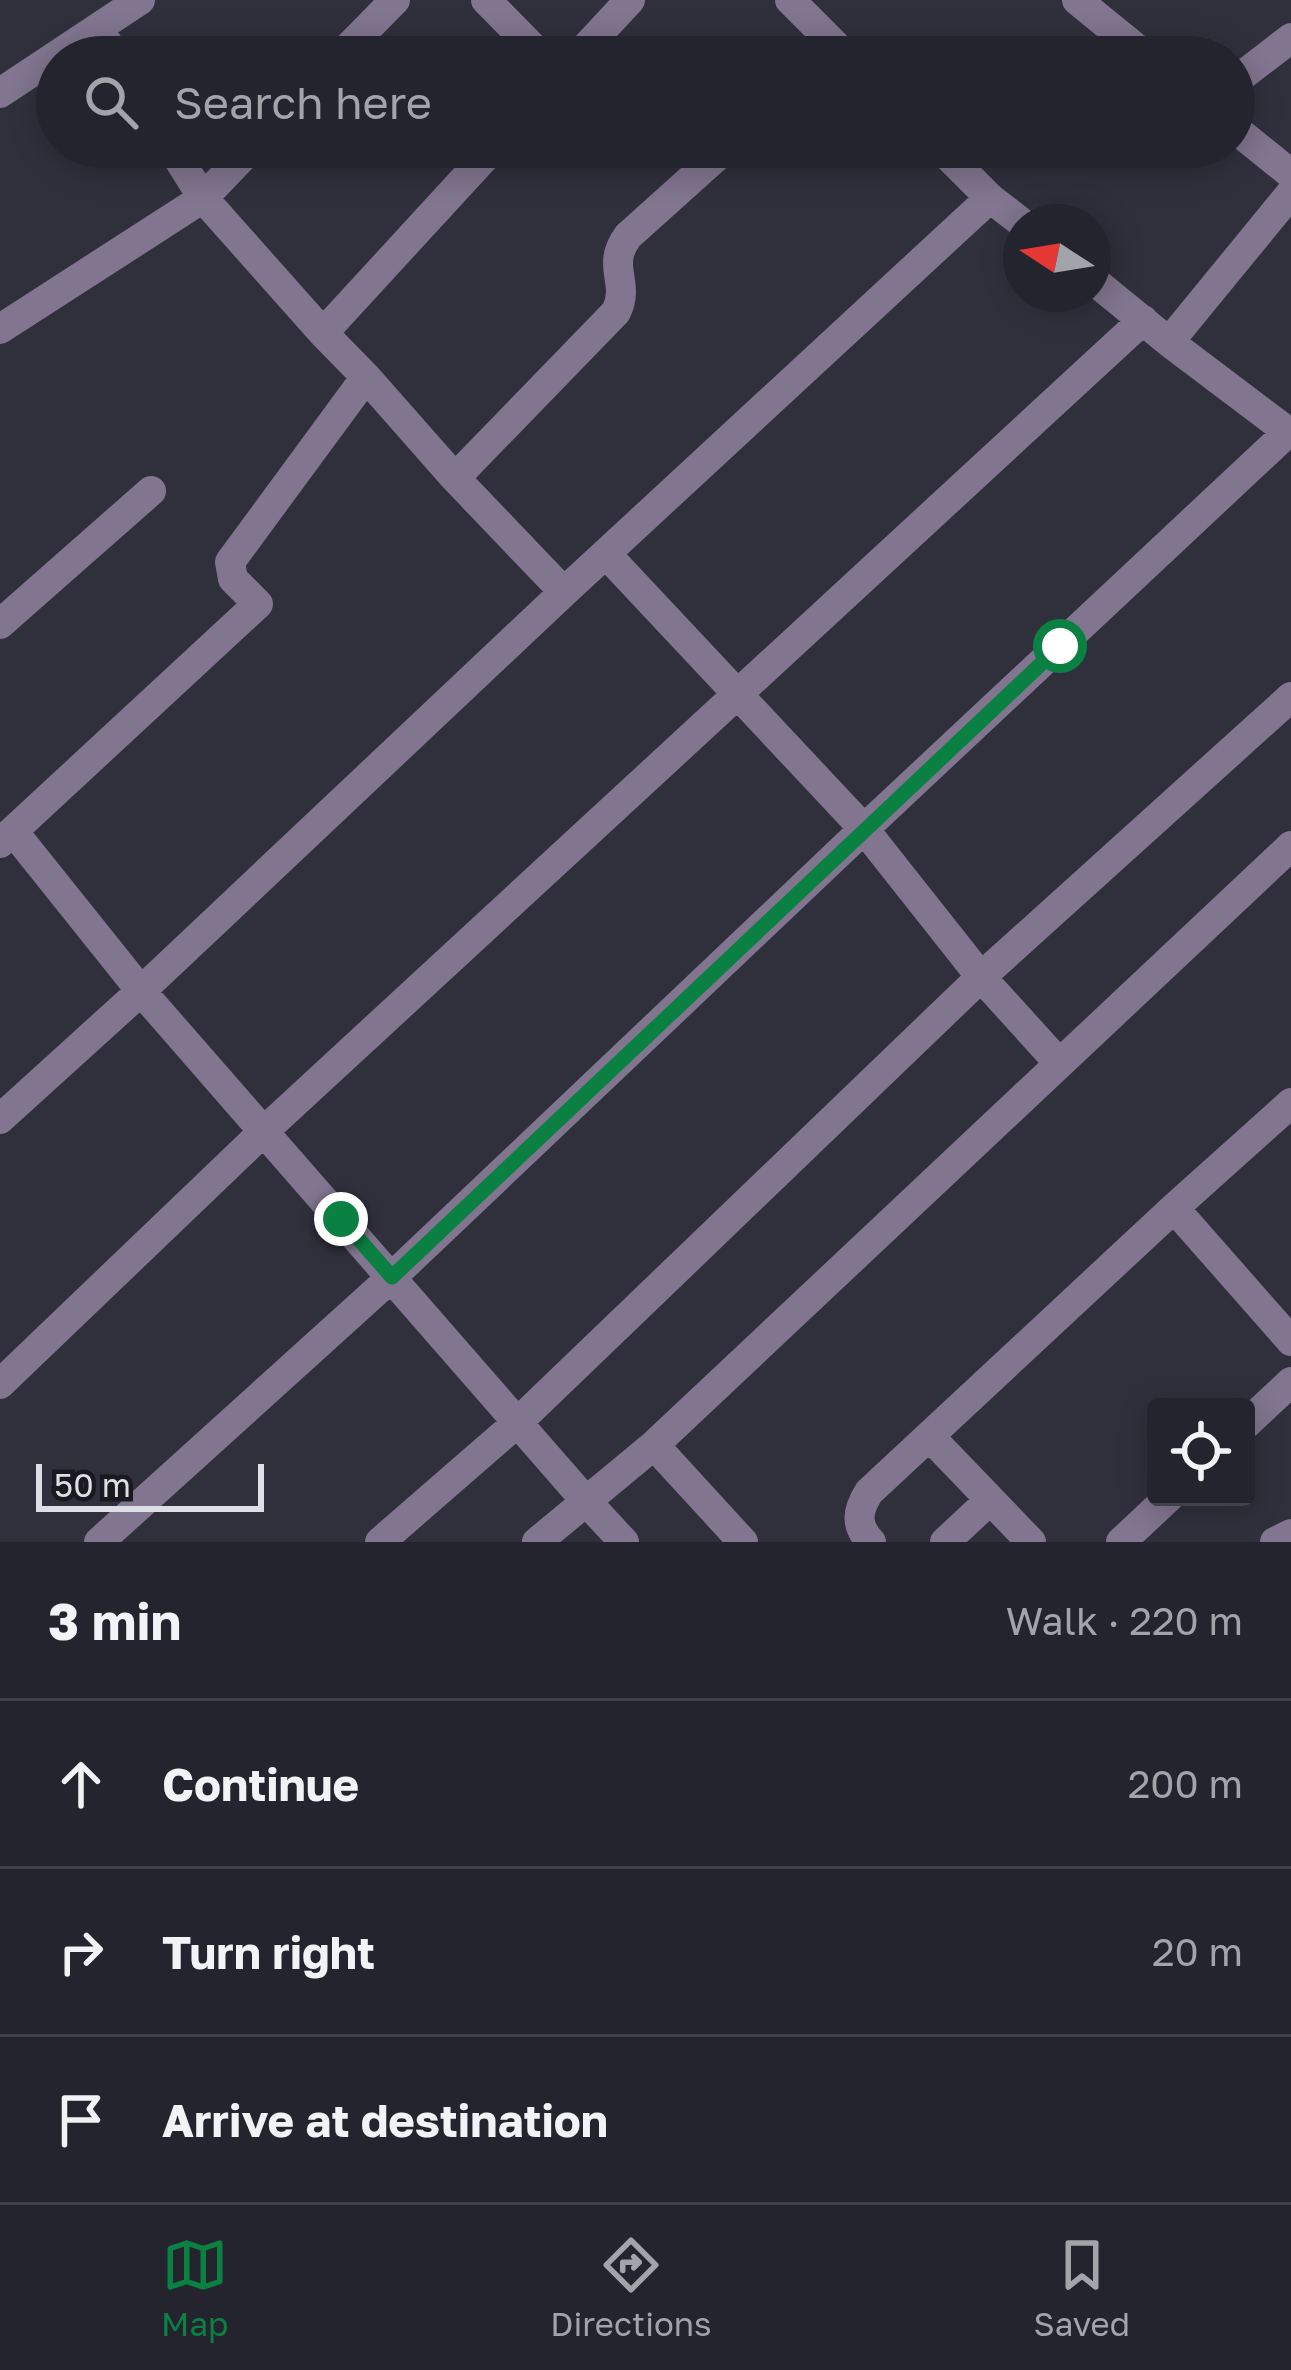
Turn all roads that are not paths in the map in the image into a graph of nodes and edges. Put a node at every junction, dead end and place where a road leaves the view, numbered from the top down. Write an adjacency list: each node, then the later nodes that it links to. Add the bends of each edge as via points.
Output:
1 (140, 0): 7 (street)
2 (394, 0): 10 (street)
3 (486, 0): 11 (street)
4 (630, 0): 12 (street)
5 (790, 0): 13 (street)
6 (1077, 0): 14 (street)
7 (98, 28): 8 (street); 9 (street)
8 (86, 36)
9 (103, 36)
10 (359, 36)
11 (521, 36)
12 (597, 36)
13 (821, 36)
14 (1121, 36)
15 (1291, 38): 16 (street)
16 (1255, 66)
17 (36, 70): 18 (street)
18 (0, 94)
19 (1255, 145): 25 (street)
20 (184, 168): 27 (street)
21 (232, 168): 27 (street)
22 (475, 168): 33 (street)
23 (704, 168): 37 (street, via 618,249 616,312)
24 (960, 168): 28 (street)
25 (1291, 174)
26 (1291, 193): 34 (street)
27 (203, 198): 32 (street); 33 (street)
28 (990, 198): 29 (street); 39 (street)
29 (1003, 208)
30 (1111, 294): 31 (street)
31 (1143, 320): 34 (street); 42 (street)
32 (0, 329)
33 (323, 334): 35 (street)
34 (1169, 342): 36 (street)
35 (366, 377): 37 (street); 45 (street, via 230,562 233,579 258,604)
36 (1290, 433): 44 (street)
37 (455, 478): 40 (street)
38 (151, 491): 41 (street)
39 (607, 555): 40 (street); 42 (street)
40 (564, 592): 48 (street)
41 (0, 624)
42 (739, 694): 44 (street); 52 (street)
43 (1291, 697): 47 (street)
44 (863, 829): 47 (street); 54 (street)
45 (7, 837): 48 (street)
46 (1291, 846): 49 (street)
47 (981, 977): 49 (street); 59 (street)
48 (141, 991): 51 (street); 52 (street)
49 (1058, 1063): 61 (street)
50 (1291, 1103): 53 (street)
51 (0, 1119)
52 (263, 1132): 54 (street); 57 (street)
53 (1174, 1208): 55 (street); 60 (street)
54 (392, 1277): 59 (street); 66 (street)
55 (1291, 1341)
56 (1291, 1382): 58 (street)
57 (0, 1384)
58 (1255, 1416)
59 (518, 1422): 62 (street); 67 (street)
60 (930, 1437): 63 (street); 71 (street, via 859,1507)
61 (654, 1445): 62 (street); 70 (street)
62 (585, 1500): 68 (street); 69 (street)
63 (990, 1500): 72 (street); 73 (street)
64 (1159, 1506): 74 (street)
65 (1291, 1534): 75 (street)
66 (98, 1542)
67 (380, 1542)
68 (536, 1542)
69 (625, 1542)
70 (743, 1542)
71 (871, 1542)
72 (945, 1542)
73 (1031, 1542)
74 (1121, 1542)
75 (1275, 1542)

